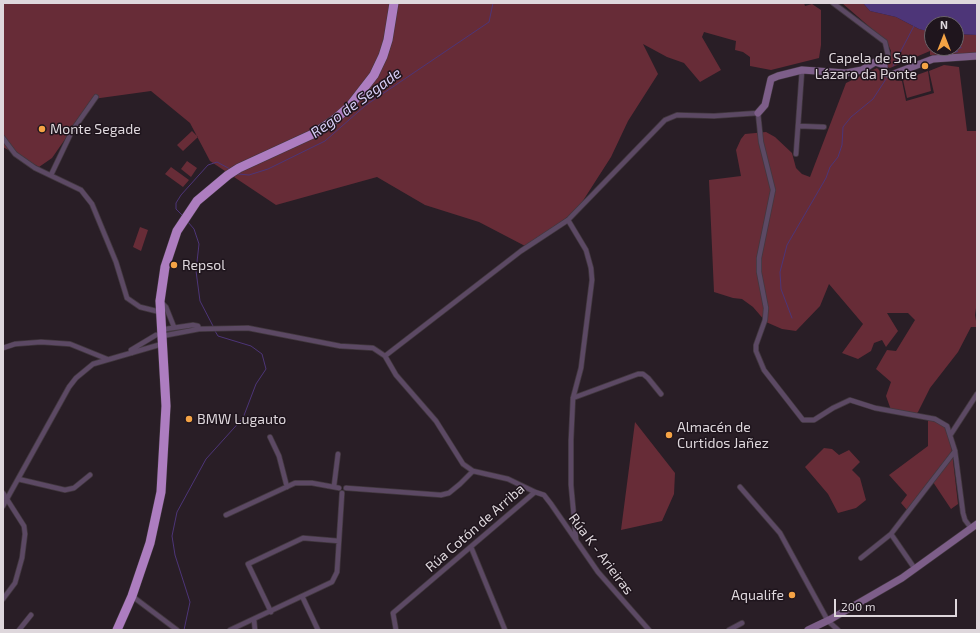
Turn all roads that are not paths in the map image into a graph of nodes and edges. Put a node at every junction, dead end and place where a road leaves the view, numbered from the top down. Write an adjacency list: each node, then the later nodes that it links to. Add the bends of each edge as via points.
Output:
1 (394, 3): 14 (highway, via 388,40 374,75 350,106 315,133 239,168 197,201 178,231 165,267)
2 (833, 3): 4 (street, via 886,42 888,55)
3 (977, 56): 4 (street, via 933,59 891,75 884,73)
4 (884, 65): 5 (street, via 875,62 862,70 846,73)
5 (802, 70): 7 (street, via 771,79 765,105); 8 (street)
6 (96, 97): 12 (street, via 72,131)
7 (758, 113): 13 (street, via 714,116 682,114 665,120); 26 (street, via 761,142 773,190 759,258 766,308 756,351 764,370 803,420 814,420 850,400 874,408 935,419 947,426)
8 (799, 126): 9 (street); 11 (street)
9 (824, 127)
10 (3, 138): 12 (street, via 15,154 35,168)
11 (796, 154)
12 (51, 175): 15 (street, via 81,190 92,204 116,262 127,298 140,307)
13 (568, 220): 21 (street, via 521,251); 25 (street, via 586,250 592,268 581,368)
14 (160, 301): 15 (highway); 16 (street, via 166,307)
15 (160, 312): 18 (highway)
16 (174, 327): 17 (street, via 193,325 198,326); 18 (street)
17 (199, 330): 18 (street); 21 (street, via 248,328 340,346 373,348)
18 (161, 336): 20 (street); 20 (street, via 130,350); 48 (highway, via 166,406 163,475 150,543)
19 (3, 348): 22 (street, via 15,344 41,342 70,344)
20 (132, 353): 22 (street)
21 (385, 356): 30 (street, via 396,375 436,420 463,464)
22 (107, 359): 32 (street, via 93,364 69,387)
23 (661, 394): 25 (street, via 648,378 638,374)
24 (977, 394): 26 (street)
25 (573, 398): 43 (street, via 571,485)
26 (951, 434): 28 (street)
27 (270, 437): 33 (street, via 279,456)
28 (955, 452): 41 (street, via 963,513 965,520); 42 (street)
29 (338, 454): 35 (street)
30 (473, 471): 35 (street, via 460,484 441,495); 36 (street, Rúa Cotón de Arriba, via 503,477)
31 (90, 475): 32 (street, via 74,488 64,490)
32 (18, 479): 38 (street)
33 (287, 487): 35 (street, via 295,483); 40 (street)
34 (740, 487): 54 (street, via 780,533)
35 (339, 489): 44 (street)
36 (535, 492): 43 (street, Rúa K - Arieiras, via 544,495); 45 (street, Rúa Cotón de Arriba)
37 (3, 493): 38 (street)
38 (8, 500): 39 (street); 50 (street, via 24,526 25,534 22,558 14,583)
39 (3, 506)
40 (226, 515)
41 (974, 526): 47 (street)
42 (891, 534): 46 (street); 47 (street)
43 (576, 539): 64 (street, Rúa K - Arieiras, via 598,572)
44 (339, 541): 49 (street, via 336,572 332,582); 51 (street, via 303,538 248,564)
45 (471, 547): 62 (street, Rúa Cotón de Arriba, via 393,613); 63 (street)
46 (861, 558)
47 (915, 569): 54 (street)
48 (132, 596): 57 (highway); 58 (street)
49 (302, 596): 51 (street); 61 (street)
50 (3, 599)
51 (271, 612): 53 (street)
52 (31, 615): 56 (street)
53 (254, 620): 59 (street); 60 (street)
54 (828, 621): 66 (street); 67 (street)
55 (742, 624): 65 (street)
56 (19, 630)
57 (117, 630)
58 (177, 630)
59 (230, 630)
60 (256, 630)
61 (318, 630)
62 (396, 630)
63 (505, 630)
64 (649, 630)
65 (729, 630)
66 (808, 630)
67 (838, 630)

